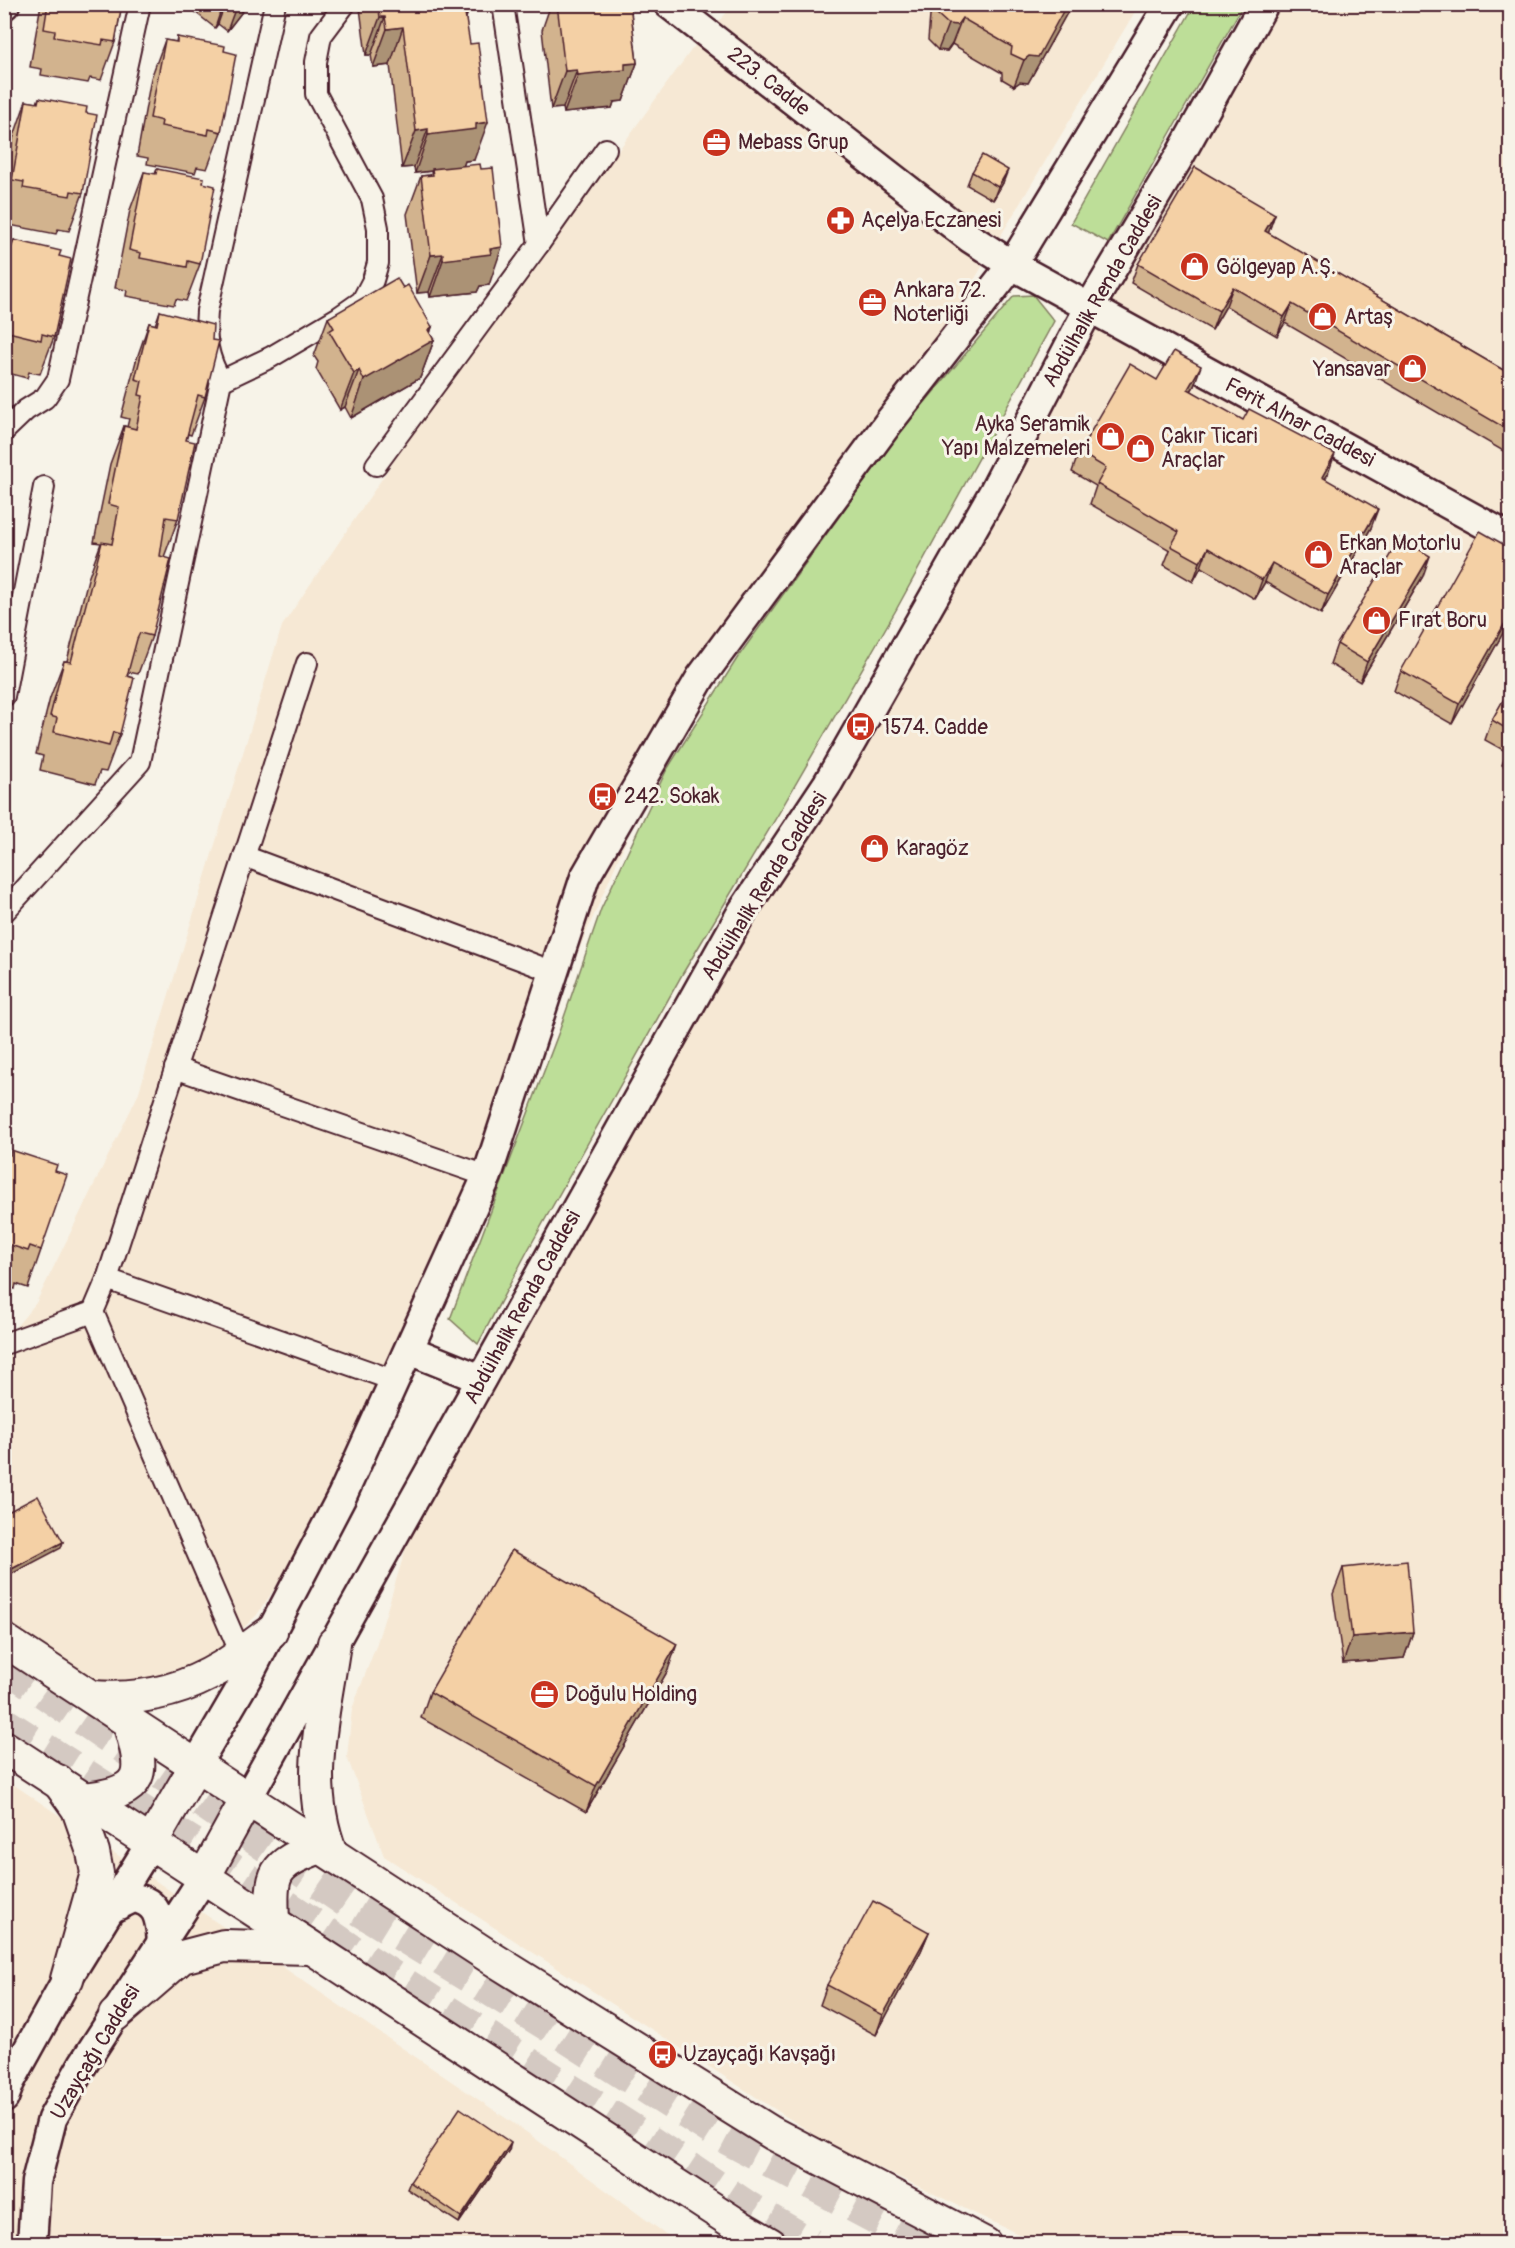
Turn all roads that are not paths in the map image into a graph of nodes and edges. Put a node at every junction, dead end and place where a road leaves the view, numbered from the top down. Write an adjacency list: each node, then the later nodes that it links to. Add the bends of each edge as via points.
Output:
1 (140, 4): 13 (street, via 58,379 45,398)
2 (275, 4): 12 (street, via 207,311 209,361)
3 (345, 4): 12 (street, via 321,36 316,94 372,199 378,228 378,263 373,280 362,301 339,317)
4 (503, 4): 9 (street)
5 (669, 4): 10 (main road, 223. Cadde, via 970,238)
6 (1170, 4): 10 (main road)
7 (1264, 4): 11 (main road, Abdülhalik Renda Caddesi)
8 (606, 149): 9 (street)
9 (539, 244): 14 (street)
10 (1012, 265): 11 (main road, 223. Cadde); 21 (main road, via 889,422 701,677 585,877)
11 (1089, 308): 16 (main road, Ferit Alnar Caddesi); 28 (main road, Abdülhalik Renda Caddesi, via 993,493 840,763 742,912)
12 (221, 381): 20 (street, via 140,762)
13 (4, 431)
14 (376, 465)
15 (44, 487): 18 (street)
16 (1510, 538)
17 (307, 663): 19 (street)
18 (4, 696)
19 (244, 856): 21 (street); 22 (street)
20 (4, 912)
21 (554, 972): 23 (main road)
22 (175, 1068): 23 (street); 24 (street)
23 (487, 1176): 27 (main road)
24 (107, 1279): 25 (street); 29 (street)
25 (93, 1312): 26 (street); 33 (street)
26 (4, 1344)
27 (409, 1350): 28 (main road); 29 (main road)
28 (481, 1379): 32 (main road, Abdülhalik Renda Caddesi)
29 (393, 1380): 30 (main road, via 342,1496)
30 (271, 1632): 33 (main road); 37 (main road)
31 (4, 1640): 34 (main road)
32 (334, 1642): 40 (main road, Abdülhalik Renda Caddesi); 42 (main road, via 315,1764)
33 (241, 1654): 34 (main road, via 187,1685 153,1696)
34 (90, 1696): 35 (main road)
35 (128, 1720): 37 (main road); 39 (main road, via 139,1753 139,1771 128,1788 114,1795)
36 (4, 1747): 38 (main road)
37 (196, 1765): 40 (main road); 41 (main road)
38 (58, 1781): 39 (main road); 48 (main road, via 78,1809 96,1873)
39 (84, 1799): 41 (main road)
40 (247, 1799): 42 (main road); 43 (main road)
41 (151, 1843): 43 (main road); 44 (main road)
42 (326, 1850): 45 (main road, via 292,1857 278,1871 272,1883); 53 (main road, via 772,2133)
43 (204, 1877): 45 (main road); 46 (main road, Uzayçağı Caddesi)
44 (110, 1910): 46 (main road, via 132,1898 150,1903 160,1921); 48 (main road)
45 (273, 1923): 47 (main road)
46 (162, 1941): 49 (main road, Uzayçağı Caddesi)
47 (311, 1948): 49 (main road, via 224,1946 182,1957); 52 (main road)
48 (67, 1979): 50 (main road)
49 (115, 2014): 51 (main road, Uzayçağı Caddesi, via 52,2119 36,2182)
50 (4, 2098)
51 (32, 2244)
52 (770, 2244)
53 (986, 2244)

